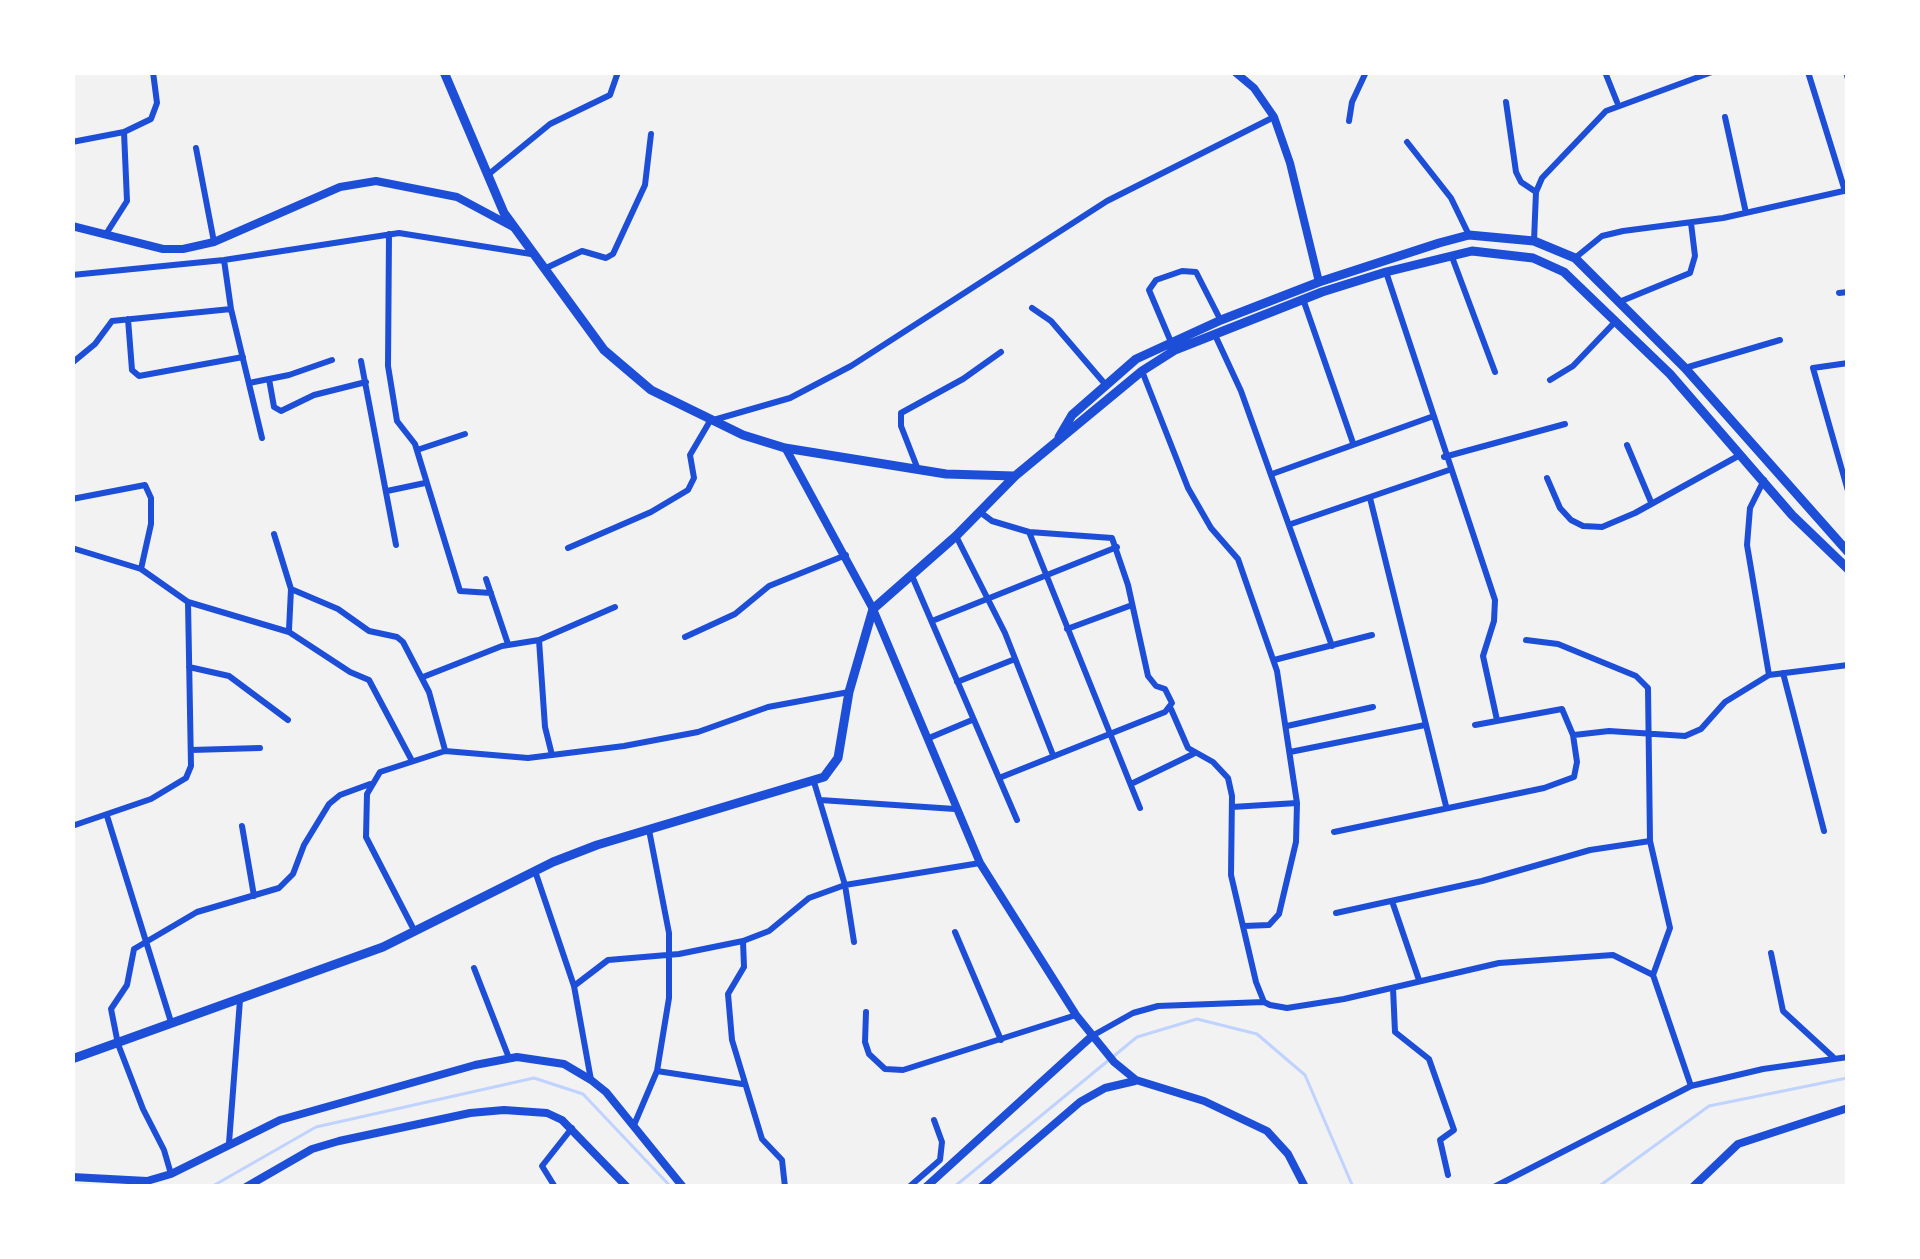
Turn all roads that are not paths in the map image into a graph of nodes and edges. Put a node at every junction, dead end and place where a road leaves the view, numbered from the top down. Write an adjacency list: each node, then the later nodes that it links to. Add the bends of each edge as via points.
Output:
1 (153, 72): 14 (street, via 157,112)
2 (445, 72): 19 (main road)
3 (618, 72): 19 (street, via 610,95 550,124)
4 (1235, 72): 11 (street)
5 (1366, 72): 13 (street)
6 (1605, 72): 10 (street)
7 (1712, 72): 10 (street)
8 (1808, 72): 20 (street)
9 (1505, 102): 21 (street, via 1516,172)
10 (1617, 104): 21 (street, via 1565,151)
11 (1274, 117): 38 (street); 64 (street, via 1107,201 851,366 790,398)
12 (1725, 117): 22 (street)
13 (1349, 122)
14 (124, 132): 16 (street); 26 (street, via 128,201)
15 (651, 134): 35 (street, via 645,185 613,254 582,251)
16 (72, 142)
17 (1407, 142): 28 (street)
18 (196, 148): 30 (street)
19 (486, 176): 25 (main road)
20 (1846, 190): 22 (street)
21 (1536, 192): 29 (street)
22 (1746, 213): 23 (street)
23 (1691, 224): 33 (street, via 1603,236); 40 (street, via 1690,273)
24 (72, 226): 26 (street)
25 (515, 229): 30 (street, via 457,197 376,181 340,187); 31 (main road)
26 (106, 234): 30 (street, via 163,249)
27 (388, 234): 31 (street); 34 (street); 72 (street, via 389,379 399,428)
28 (1469, 236): 29 (main road); 38 (main road)
29 (1534, 241): 33 (main road)
30 (214, 242)
31 (531, 254): 35 (main road)
32 (1452, 255): 36 (main road); 45 (main road, via 1533,258 1564,272); 57 (street)
33 (1574, 258): 40 (main road)
34 (224, 260): 37 (street); 42 (street)
35 (544, 269): 64 (main road, via 604,350 651,390)
36 (1386, 272): 39 (main road); 63 (street)
37 (72, 275)
38 (1319, 282): 44 (main road)
39 (1303, 299): 46 (main road); 69 (street)
40 (1619, 302): 55 (main road)
41 (1032, 308): 62 (street)
42 (231, 309): 43 (street); 50 (street)
43 (128, 320): 50 (street, via 139,376); 53 (street, via 107,323)
44 (1221, 320): 48 (main road); 48 (street, via 1196,272 1156,280 1148,290)
45 (1615, 321): 59 (street); 73 (main road)
46 (1214, 334): 56 (main road); 77 (street)
47 (1780, 340): 55 (street)
48 (1171, 342): 62 (main road)
49 (1001, 352): 76 (street, via 901,413)
50 (243, 357): 61 (street)
51 (332, 360): 58 (street)
52 (361, 362): 60 (street)
53 (72, 363)
54 (1848, 363): 83 (street, via 1813,368)
55 (1684, 368): 96 (main road)
56 (1142, 371): 67 (main road); 120 (street, via 1188,488 1238,559)
57 (1496, 372)
58 (269, 379): 60 (street, via 280,411); 61 (street)
59 (1550, 380)
60 (366, 382): 82 (street)
61 (249, 383): 68 (street)
62 (1105, 384): 67 (main road)
63 (1431, 417): 69 (street); 74 (street)
64 (710, 421): 71 (main road); 95 (street, via 690,455 693,485)
65 (1565, 424): 74 (street)
66 (465, 434): 72 (street)
67 (1059, 437): 78 (main road)
68 (262, 438)
69 (1353, 443): 77 (street)
70 (1627, 445): 86 (street)
71 (785, 448): 76 (main road); 97 (street)
72 (417, 450): 81 (street)
73 (1740, 454): 80 (main road); 86 (street)
74 (1444, 458): 75 (street)
75 (1449, 470): 84 (street); 132 (street, via 1495,600 1484,656)
76 (918, 471): 78 (main road)
77 (1272, 474): 88 (street)
78 (1015, 476): 87 (main road)
79 (1547, 478): 86 (street, via 1560,508 1583,526 1602,527)
80 (1765, 479): 99 (main road); 124 (street, via 1750,508 1748,545)
81 (426, 483): 82 (street); 104 (street, via 460,591)
82 (387, 491): 92 (street)
83 (1848, 491)
84 (1370, 498): 88 (street); 134 (street)
85 (72, 499): 98 (street, via 146,485 152,524)
86 (1651, 502)
87 (980, 512): 89 (street); 91 (main road)
88 (1291, 524): 118 (street)
89 (1029, 532): 93 (street, via 1105,535); 100 (street)
90 (274, 534): 103 (street)
91 (956, 536): 101 (main road); 105 (street)
92 (396, 544)
93 (1117, 547): 100 (street); 107 (street)
94 (72, 548): 98 (street)
95 (568, 548)
96 (1848, 552)
97 (847, 555): 109 (street); 114 (street, via 769,586 735,614)
98 (141, 569): 106 (street)
99 (1848, 569)
100 (1044, 574): 105 (street); 111 (street)
101 (912, 575): 109 (main road); 110 (street)
102 (486, 580): 104 (street)
103 (291, 589): 112 (street); 125 (street, via 369,631 397,637)
104 (491, 593): 117 (street)
105 (987, 596): 110 (street); 119 (street)
106 (188, 602): 112 (street); 122 (street)
107 (1132, 604): 111 (street); 129 (street, via 1148,676 1169,695)
108 (615, 607): 115 (street)
109 (874, 609): 127 (main road); 139 (street)
110 (932, 621): 126 (street)
111 (1067, 629): 137 (street)
112 (289, 632): 147 (street, via 369,680)
113 (1372, 635): 118 (street)
114 (685, 637)
115 (539, 640): 117 (street); 145 (street)
116 (1526, 640): 136 (street, via 1558,644 1645,682)
117 (508, 644): 125 (street)
118 (1332, 646): 120 (street)
119 (1015, 659): 126 (street); 146 (street)
120 (1274, 660): 135 (street)
121 (1848, 665): 123 (street)
122 (189, 667): 130 (street, via 229,676); 141 (street)
123 (1783, 673): 124 (street); 163 (street)
124 (1769, 675): 136 (street, via 1694,734)
125 (423, 677): 142 (street)
126 (957, 682): 131 (street)
127 (849, 692): 145 (street, via 768,707 698,733); 149 (main road, via 838,758)
128 (1373, 707): 135 (street)
129 (1171, 709): 137 (street); 144 (street)
130 (288, 720)
131 (973, 720): 139 (street); 148 (street)
132 (1497, 720): 133 (street); 138 (street, via 1562,709)
133 (1475, 724)
134 (1425, 725): 143 (street); 154 (street)
135 (1287, 726): 143 (street)
136 (1650, 732): 138 (street); 165 (street)
137 (1111, 733): 146 (street); 151 (street)
138 (1573, 735): 154 (street, via 1574,777)
139 (926, 740): 157 (street)
140 (260, 748): 141 (street)
141 (190, 750): 158 (street, via 186,778)
142 (445, 751): 145 (street); 147 (street)
143 (1290, 752): 153 (street)
144 (1195, 753): 151 (street); 155 (street, via 1228,778)
145 (552, 755)
146 (1053, 755): 148 (street)
147 (411, 759): 150 (street)
148 (999, 778): 159 (street)
149 (814, 782): 152 (street); 162 (main road)
150 (371, 784): 169 (street, via 334,799 288,881); 174 (street, via 366,837)
151 (1132, 784): 156 (street)
152 (820, 800): 157 (street); 168 (street)
153 (1297, 803): 155 (street); 172 (street, via 1280,914 1269,925)
154 (1446, 806): 164 (street)
155 (1232, 807): 172 (street, via 1231,875)
156 (1140, 808)
157 (955, 809): 166 (street)
158 (107, 816): 160 (street); 177 (street)
159 (1017, 820)
160 (72, 826)
161 (242, 826): 169 (street)
162 (648, 828): 167 (main road); 179 (street)
163 (1824, 831)
164 (1334, 832)
165 (1649, 841): 170 (street); 181 (street, via 1670,928)
166 (980, 863): 168 (street); 188 (street)
167 (535, 871): 174 (main road); 183 (street)
168 (844, 885): 175 (street); 176 (street)
169 (254, 896): 177 (street, via 197,912)
170 (1392, 901): 171 (street); 182 (street)
171 (1336, 913)
172 (1244, 926): 186 (street)
173 (955, 932): 190 (street)
174 (416, 933): 185 (main road)
175 (742, 941): 179 (street); 200 (street, via 744,967 728,1006)
176 (854, 942)
177 (148, 943): 189 (street); 192 (street, via 134,949 127,985 111,1009)
178 (1771, 952): 196 (street, via 1783,1011)
179 (671, 954): 183 (street, via 608,960); 197 (street)
180 (474, 968): 193 (street)
181 (1653, 975): 182 (street, via 1613,955 1499,963); 201 (street)
182 (1419, 980): 184 (street)
183 (574, 986): 198 (street)
184 (1393, 988): 186 (street, via 1287,1007); 209 (street, via 1396,1032 1430,1059 1454,1130 1440,1139)
185 (240, 1000): 189 (main road); 206 (street)
186 (1264, 1002): 191 (street, via 1158,1006)
187 (866, 1012): 190 (street, via 869,1054 885,1069)
188 (1076, 1015): 190 (street); 191 (street)
189 (172, 1026): 192 (main road)
190 (1001, 1040)
191 (1095, 1040): 199 (street); 218 (street)
192 (118, 1044): 195 (main road); 207 (street)
193 (509, 1058): 198 (street, via 564,1064); 206 (street, via 337,1102)
194 (1848, 1058): 196 (street)
195 (72, 1059)
196 (1835, 1059): 201 (street)
197 (656, 1071): 200 (street); 204 (street)
198 (591, 1080): 204 (street)
199 (1136, 1081): 208 (street, via 1092,1094); 221 (street, via 1267,1131)
200 (744, 1085): 216 (street, via 762,1139 782,1160)
201 (1691, 1086): 222 (street)
202 (1848, 1108): 223 (street, via 1738,1144)
203 (934, 1120): 217 (street, via 940,1160)
204 (634, 1125): 215 (street)
205 (572, 1128): 212 (street); 213 (street, via 528,1110 470,1113 312,1149); 214 (street, via 542,1166)
206 (229, 1144): 207 (street)
207 (170, 1174): 210 (street, via 147,1181); 211 (street)
208 (997, 1174): 219 (street); 220 (street)
209 (1448, 1174)
210 (72, 1177)
211 (174, 1185)
212 (625, 1186)
213 (245, 1187)
214 (556, 1187)
215 (683, 1187)
216 (785, 1187)
217 (909, 1187)
218 (926, 1187)
219 (981, 1187)
220 (1001, 1187)
221 (1305, 1187)
222 (1494, 1187)
223 (1693, 1187)

